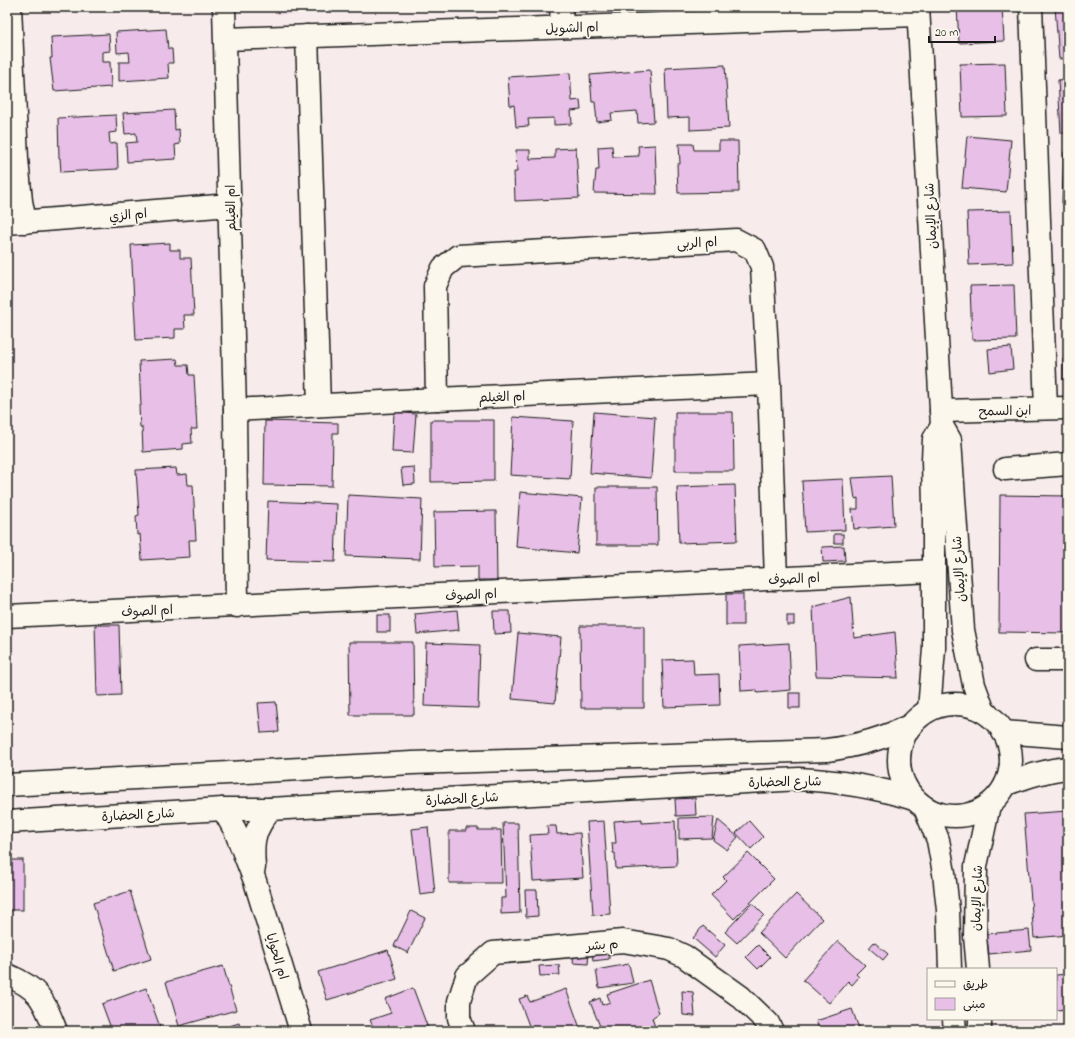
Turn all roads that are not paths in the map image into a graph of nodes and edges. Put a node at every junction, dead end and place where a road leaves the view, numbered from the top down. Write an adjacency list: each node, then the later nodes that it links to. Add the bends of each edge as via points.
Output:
1 (224, 7): 9 (street, ام الغيلم)
2 (1030, 7): 15 (street)
3 (918, 11): 4 (street, ام الشويل); 18 (street, شارع الإيمان)
4 (779, 14): 5 (street, ام الشويل)
5 (662, 15): 6 (street, ام الشويل)
6 (561, 17): 8 (street, ام الشويل)
7 (9, 21): 11 (street, via 21,201)
8 (307, 36): 9 (street, ام الشويل); 14 (street)
9 (226, 38): 10 (street, ام الغيلم)
10 (230, 205): 11 (street, ام الزي); 17 (street, ام الغيلم)
11 (16, 222)
12 (769, 384): 13 (street, ام الغيلم); 13 (street, ام الربى, via 762,267 755,250 736,240 458,256 443,268 435,286); 22 (street, ام الربى)
13 (437, 399): 14 (street, ام الغيلم)
14 (319, 405): 17 (street, ام الغيلم)
15 (1046, 408): 16 (street, ابن السمح); 18 (street, ابن السمح)
16 (1068, 408)
17 (235, 410): 23 (street, ام الغيلم)
18 (942, 418): 21 (street, شارع الإيمان, via 933,446); 28 (street, شارع الإيمان, via 950,440 963,630 974,685)
19 (1068, 464): 20 (street)
20 (1005, 469)
21 (934, 571): 22 (street, ام الصوف); 27 (street, شارع الإيمان, via 934,649)
22 (776, 579): 23 (street, ام الصوف)
23 (237, 606): 24 (street, ام الصوف)
24 (7, 616)
25 (1036, 660): 26 (street)
26 (1068, 660)
27 (929, 710): 28 (street, via 942,705 957,704); 29 (street)
28 (984, 712): 30 (street)
29 (911, 725): 34 (street, via 870,742 827,750 412,763); 35 (street, via 903,736 898,763 906,788)
30 (1003, 732): 31 (street); 33 (street, via 1011,758)
31 (1068, 737)
32 (1068, 768): 33 (street)
33 (1006, 784): 36 (street)
34 (7, 785)
35 (920, 804): 36 (street, via 937,813 950,816 964,816); 38 (street, شارع الحضارة, via 886,790 858,784 799,779); 41 (street, شارع الإيمان, via 938,840 948,910)
36 (989, 805): 42 (street, شارع الإيمان, via 976,866 975,936)
37 (223, 809): 38 (street, شارع الحضارة); 39 (street, شارع الحضارة); 40 (street, ام الحوايا, via 235,830)
38 (270, 809): 40 (street, ام الحوايا, via 258,825 252,847)
39 (7, 822)
40 (255, 881): 47 (street, ام الحوايا)
41 (950, 968)
42 (978, 968)
43 (7, 975): 46 (street, via 22,981 35,991 45,1004)
44 (954, 1020): 50 (street)
45 (980, 1020): 51 (street)
46 (56, 1031)
47 (301, 1031)
48 (464, 1031): 49 (street, م بشر, via 459,1018 459,1001 467,976 493,953 623,942 669,949 684,956 741,997 768,1023)
49 (772, 1031)
50 (956, 1031)
51 (980, 1031)

